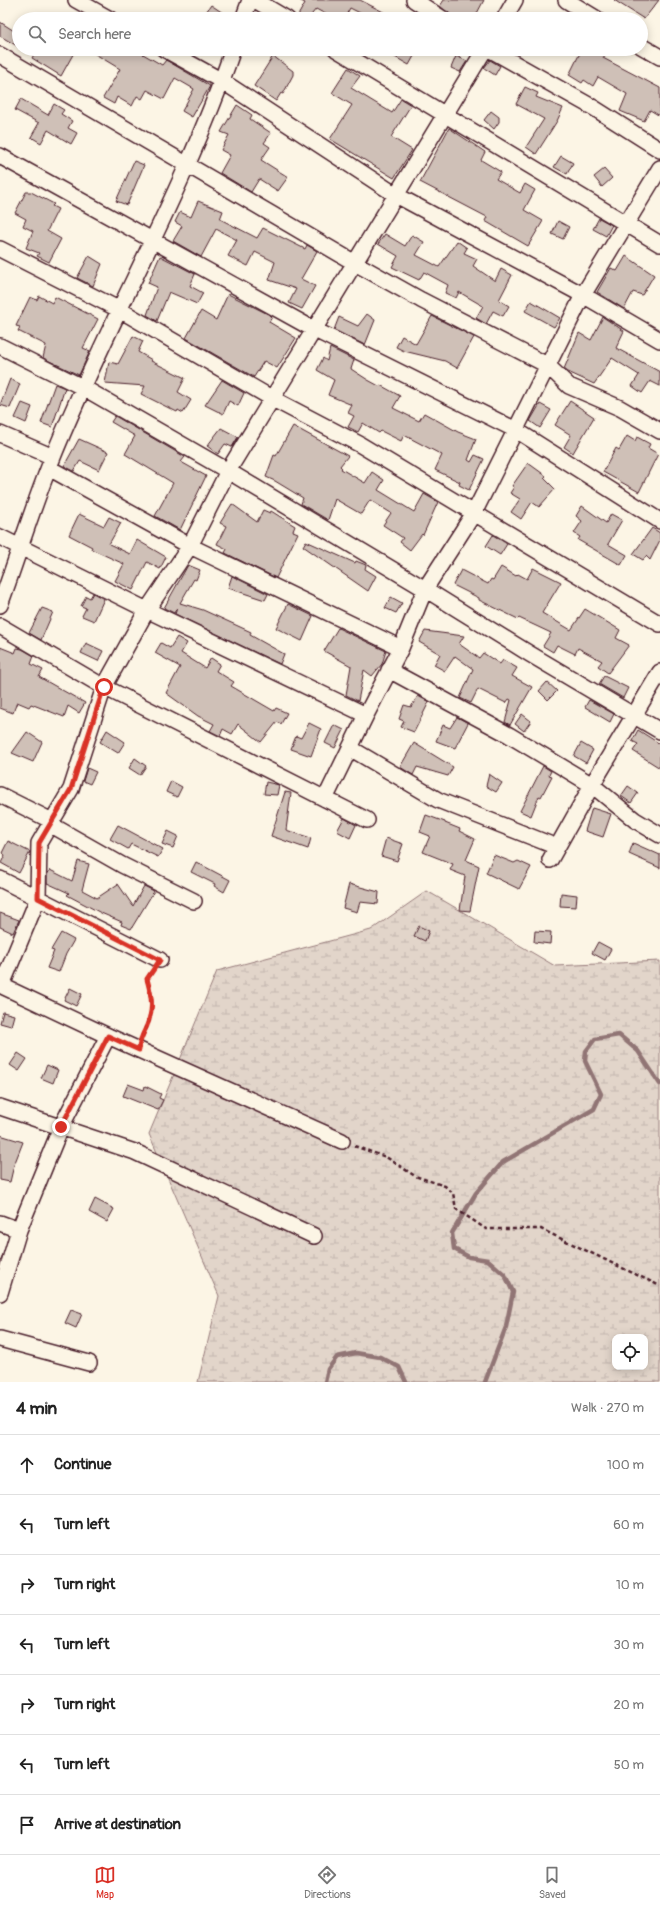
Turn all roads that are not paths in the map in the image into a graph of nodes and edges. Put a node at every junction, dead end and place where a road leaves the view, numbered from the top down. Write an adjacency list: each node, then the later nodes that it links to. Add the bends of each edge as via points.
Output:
1 (76, 0): 7 (street)
2 (250, 0): 8 (street)
3 (255, 0): 9 (street)
4 (414, 0): 10 (street)
5 (515, 0): 11 (street)
6 (566, 0): 12 (street)
7 (97, 12)
8 (246, 12)
9 (275, 12)
10 (432, 12)
11 (508, 12)
12 (586, 12)
13 (648, 50): 20 (street)
14 (0, 55): 25 (street)
15 (177, 56): 21 (street)
16 (231, 56): 21 (street)
17 (348, 56): 22 (street)
18 (481, 56): 22 (street)
19 (501, 56): 23 (street, via 594,108)
20 (660, 57)
21 (222, 81): 25 (street); 27 (street)
22 (446, 115): 27 (street); 28 (street)
23 (660, 150)
24 (0, 156): 29 (street)
25 (187, 163): 29 (street); 32 (street)
26 (660, 168): 28 (street)
27 (396, 195): 32 (street); 33 (street)
28 (626, 224): 30 (street); 33 (street)
29 (154, 240): 34 (street); 35 (street)
30 (660, 244)
31 (0, 249): 34 (street)
32 (355, 263): 35 (street); 38 (street)
33 (583, 295): 36 (street); 38 (street)
34 (120, 310): 39 (street); 40 (street)
35 (315, 330): 40 (street); 41 (street)
36 (660, 340)
37 (0, 346): 39 (street)
38 (548, 365): 41 (street); 42 (street, via 569,386 620,408)
39 (84, 388): 44 (street); 45 (street)
40 (273, 399): 45 (street); 46 (street, via 359,444)
41 (516, 430): 46 (street); 47 (street)
42 (660, 431)
43 (0, 434): 44 (street)
44 (51, 462): 49 (street); 50 (street)
45 (228, 471): 50 (street); 51 (street)
46 (474, 513): 51 (street); 54 (street)
47 (660, 521)
48 (0, 537): 49 (street)
49 (21, 546): 52 (street); 53 (street)
50 (190, 546): 53 (street); 56 (street)
51 (425, 588): 56 (street); 61 (street)
52 (0, 605)
53 (147, 610): 59 (street); 60 (street)
54 (660, 624)
55 (0, 626): 59 (street)
56 (401, 648): 57 (street)
57 (389, 670): 60 (street); 64 (street, via 510,735)
58 (660, 672): 61 (street)
59 (104, 687): 66 (street); 68 (street, via 71,789)
60 (366, 715): 63 (street)
61 (634, 715): 62 (street); 64 (street)
62 (660, 731)
63 (350, 748): 64 (street, via 438,800 554,853); 66 (street)
64 (592, 784): 69 (street, via 635,820)
65 (0, 795): 68 (street)
66 (325, 799): 67 (street)
67 (367, 820)
68 (51, 822): 71 (street, via 39,843); 72 (street, via 55,827 122,865)
69 (660, 835)
70 (0, 879): 71 (street)
71 (38, 898): 73 (street); 74 (street)
72 (194, 901)
73 (160, 960)
74 (1, 985): 75 (street)
75 (108, 1036): 77 (street); 78 (street)
76 (0, 1106): 77 (street)
77 (61, 1127): 80 (street); 81 (street, via 136,1152)
78 (342, 1141)
79 (0, 1223): 80 (street)
80 (20, 1230): 82 (street)
81 (314, 1236)
82 (0, 1293)
83 (0, 1339): 84 (street)
84 (89, 1363)

